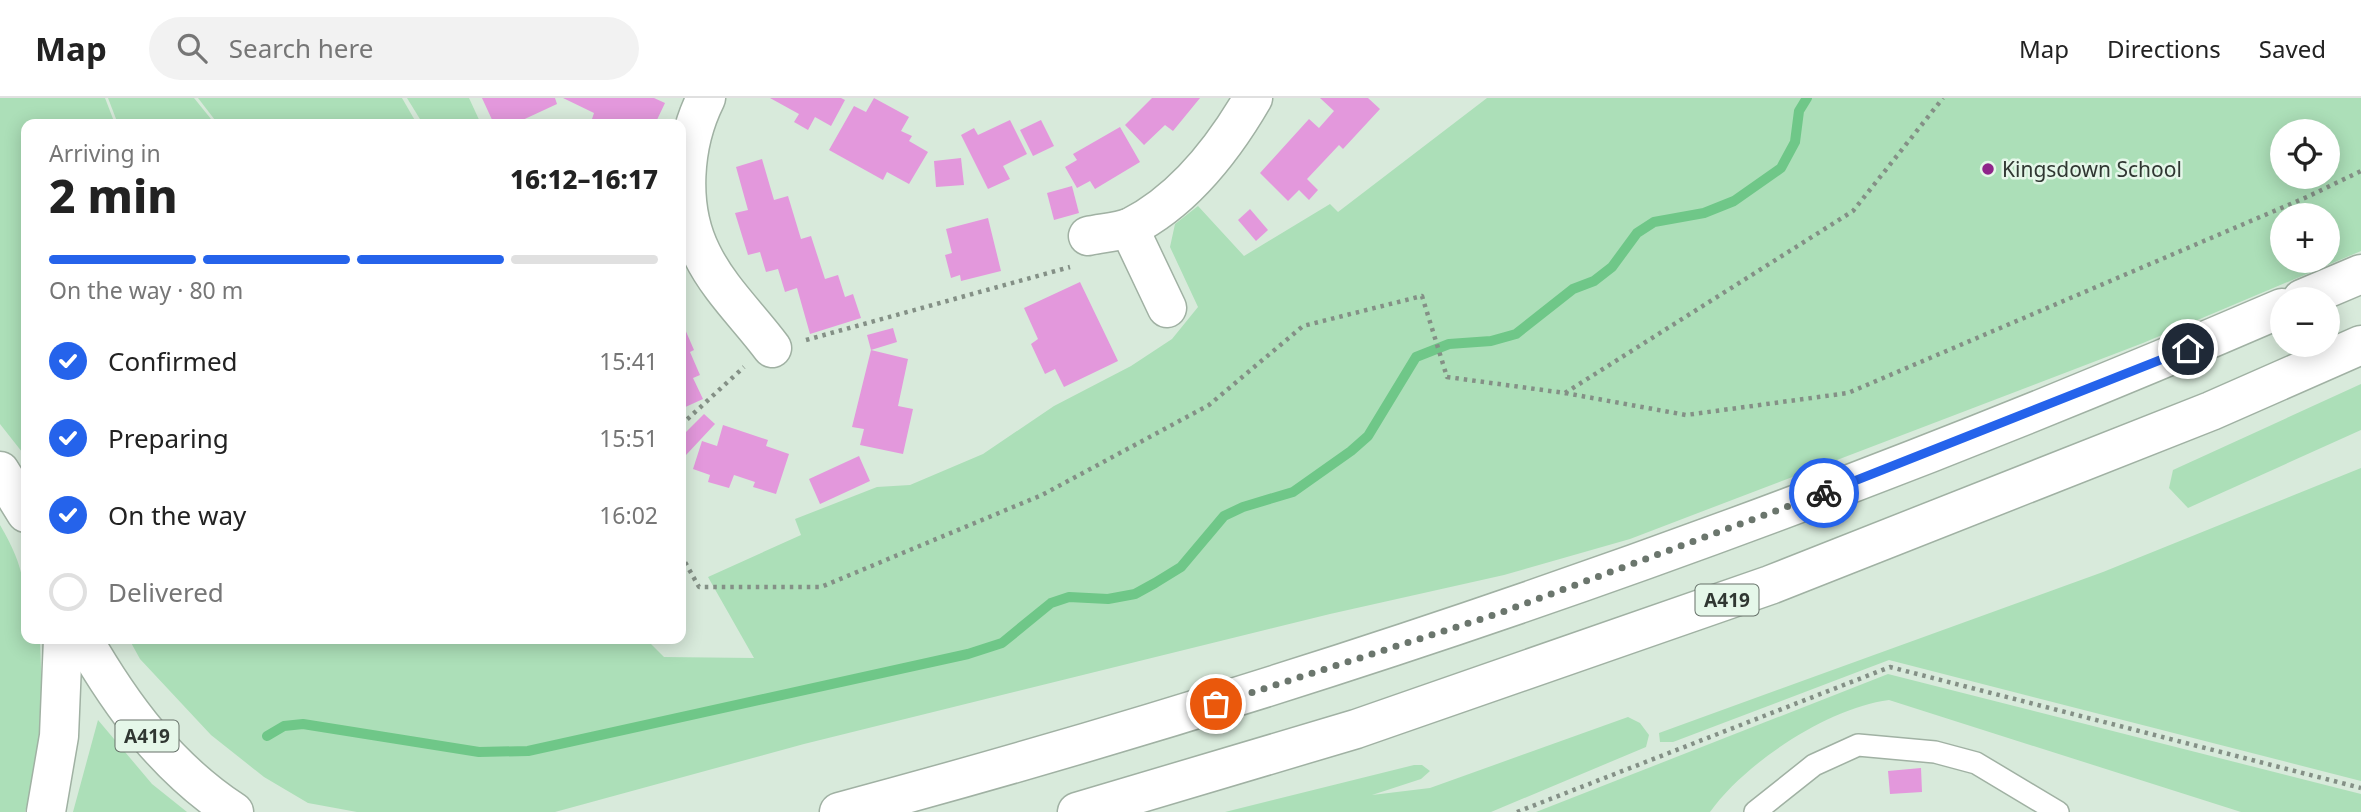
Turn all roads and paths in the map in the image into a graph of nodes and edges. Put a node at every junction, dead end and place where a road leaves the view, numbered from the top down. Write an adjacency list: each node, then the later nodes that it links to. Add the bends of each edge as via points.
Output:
1 (706, 98): 12 (main road, via 691,136 687,168 693,228 716,277)
2 (1253, 98): 5 (main road, via 1203,169)
3 (1943, 98): 13 (path, via 1853,211)
4 (2361, 171): 13 (path, via 1848,393 1686,415)
5 (1129, 228): 6 (main road); 9 (main road)
6 (1088, 236): 12 (path, via 1070,267)
7 (2361, 274): 8 (main road)
8 (2330, 287)
9 (1167, 307)
10 (2270, 313): 22 (main road, via 1931,453 1497,614 1084,745)
11 (2361, 345): 23 (main road, A419, via 2211,411 1770,585 1356,729)
12 (772, 348): 14 (path, via 736,372)
13 (1564, 393): 17 (path, via 1447,377 1422,296 1303,326 1209,405 1186,418 1042,495 821,587 699,587)
14 (686, 420)
15 (0, 471): 16 (main road)
16 (21, 505)
17 (686, 564)
18 (63, 644): 20 (main road, via 59,736)
19 (86, 644): 21 (main road, A419, via 157,747)
20 (46, 812)
21 (234, 812)
22 (839, 812)
23 (1077, 812)
24 (1755, 812): 25 (lane, via 1814,765 1858,744 1935,752 1976,763)
25 (2058, 812)

